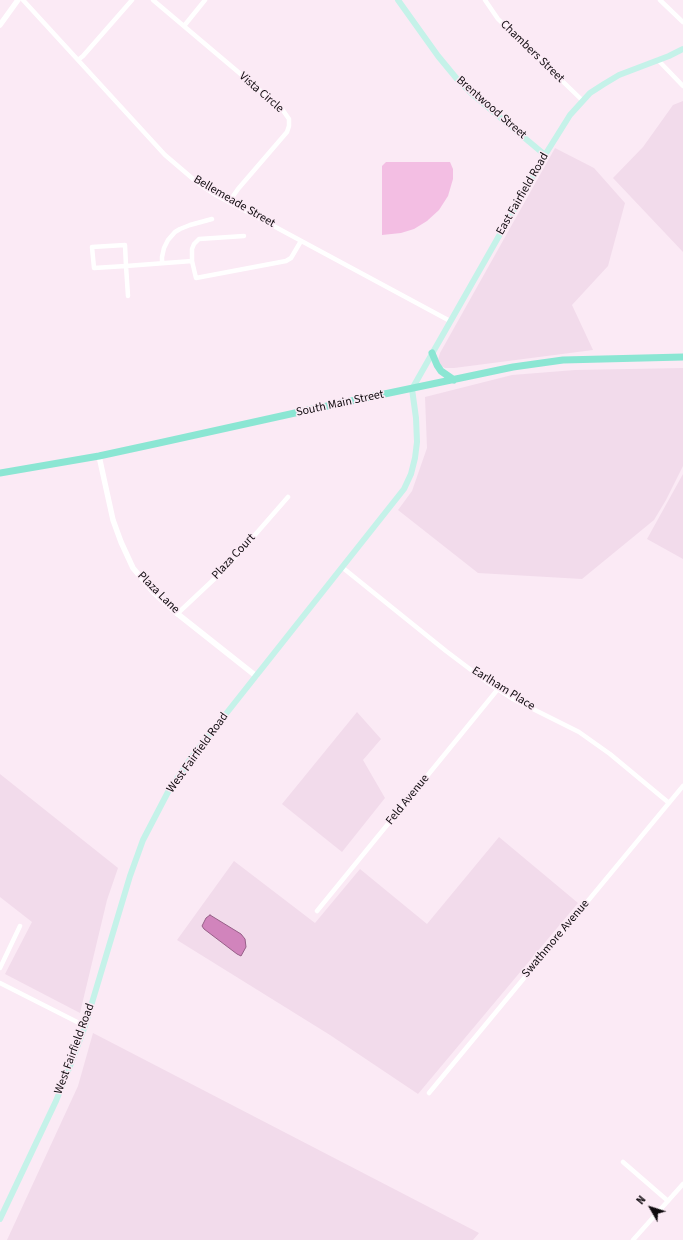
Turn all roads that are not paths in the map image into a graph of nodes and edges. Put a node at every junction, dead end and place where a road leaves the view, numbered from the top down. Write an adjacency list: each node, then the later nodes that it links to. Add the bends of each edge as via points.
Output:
1 (18, 0): 10 (street)
2 (23, 0): 13 (street, Bellemeade Street)
3 (132, 0): 13 (street)
4 (153, 0): 11 (street, Vista Circle)
5 (205, 0): 11 (street)
6 (398, 0): 17 (main road, Brentwood Street, via 438,56 471,94)
7 (485, 0): 16 (street, Chambers Street, via 498,19)
8 (660, 0): 9 (street)
9 (683, 22)
10 (0, 25)
11 (184, 26): 18 (street, Vista Circle, via 282,109 289,119 287,132)
12 (683, 49): 14 (main road, East Fairfield Road)
13 (78, 60): 18 (street, Bellemeade Street, via 165,155 199,184)
14 (658, 60): 15 (street); 16 (main road, East Fairfield Road, via 619,75)
15 (683, 86)
16 (582, 101): 17 (main road, East Fairfield Road)
17 (545, 155): 26 (main road, East Fairfield Road)
18 (229, 202): 21 (street, Bellemeade Street)
19 (212, 220): 23 (street, via 180,228 175,232 164,248)
20 (244, 236): 22 (street, via 199,239 192,249)
21 (301, 241): 22 (street, via 291,258 286,261 196,278); 26 (street, Bellemeade Street)
22 (192, 261): 23 (street)
23 (162, 263): 24 (street)
24 (126, 266): 24 (street, via 124,245 92,247 94,268); 25 (street)
25 (128, 296)
26 (450, 321): 27 (main road, East Fairfield Road)
27 (432, 353): 29 (main road, via 436,365); 30 (main road, East Fairfield Road)
28 (683, 357): 29 (main road, South Main Street, via 563,360 513,367)
29 (454, 380): 30 (main road, South Main Street)
30 (412, 389): 31 (main road, South Main Street); 34 (main road, West Fairfield Road, via 417,442 411,474 398,498)
31 (99, 456): 32 (main road, South Main Street); 35 (street, Plaza Lane, via 120,542 133,568 154,593)
32 (0, 473)
33 (288, 497): 35 (street, Plaza Court, via 227,567)
34 (343, 568): 36 (main road, West Fairfield Road); 37 (street, Earlham Place, via 446,651)
35 (177, 614): 36 (street, Plaza Lane)
36 (256, 676): 44 (main road, West Fairfield Road, via 175,780 143,840)
37 (498, 689): 39 (street, Earlham Place, via 580,732); 40 (street, Feld Avenue)
38 (683, 786): 39 (street, Swathmore Avenue)
39 (669, 803): 45 (street, Swathmore Avenue)
40 (317, 911)
41 (20, 926): 42 (street)
42 (0, 968)
43 (0, 983): 44 (street)
44 (85, 1026): 49 (main road, West Fairfield Road, via 56,1101)
45 (429, 1093)
46 (623, 1162): 48 (street)
47 (683, 1184): 48 (street)
48 (668, 1201): 50 (street)
49 (1, 1215)
50 (634, 1240)

